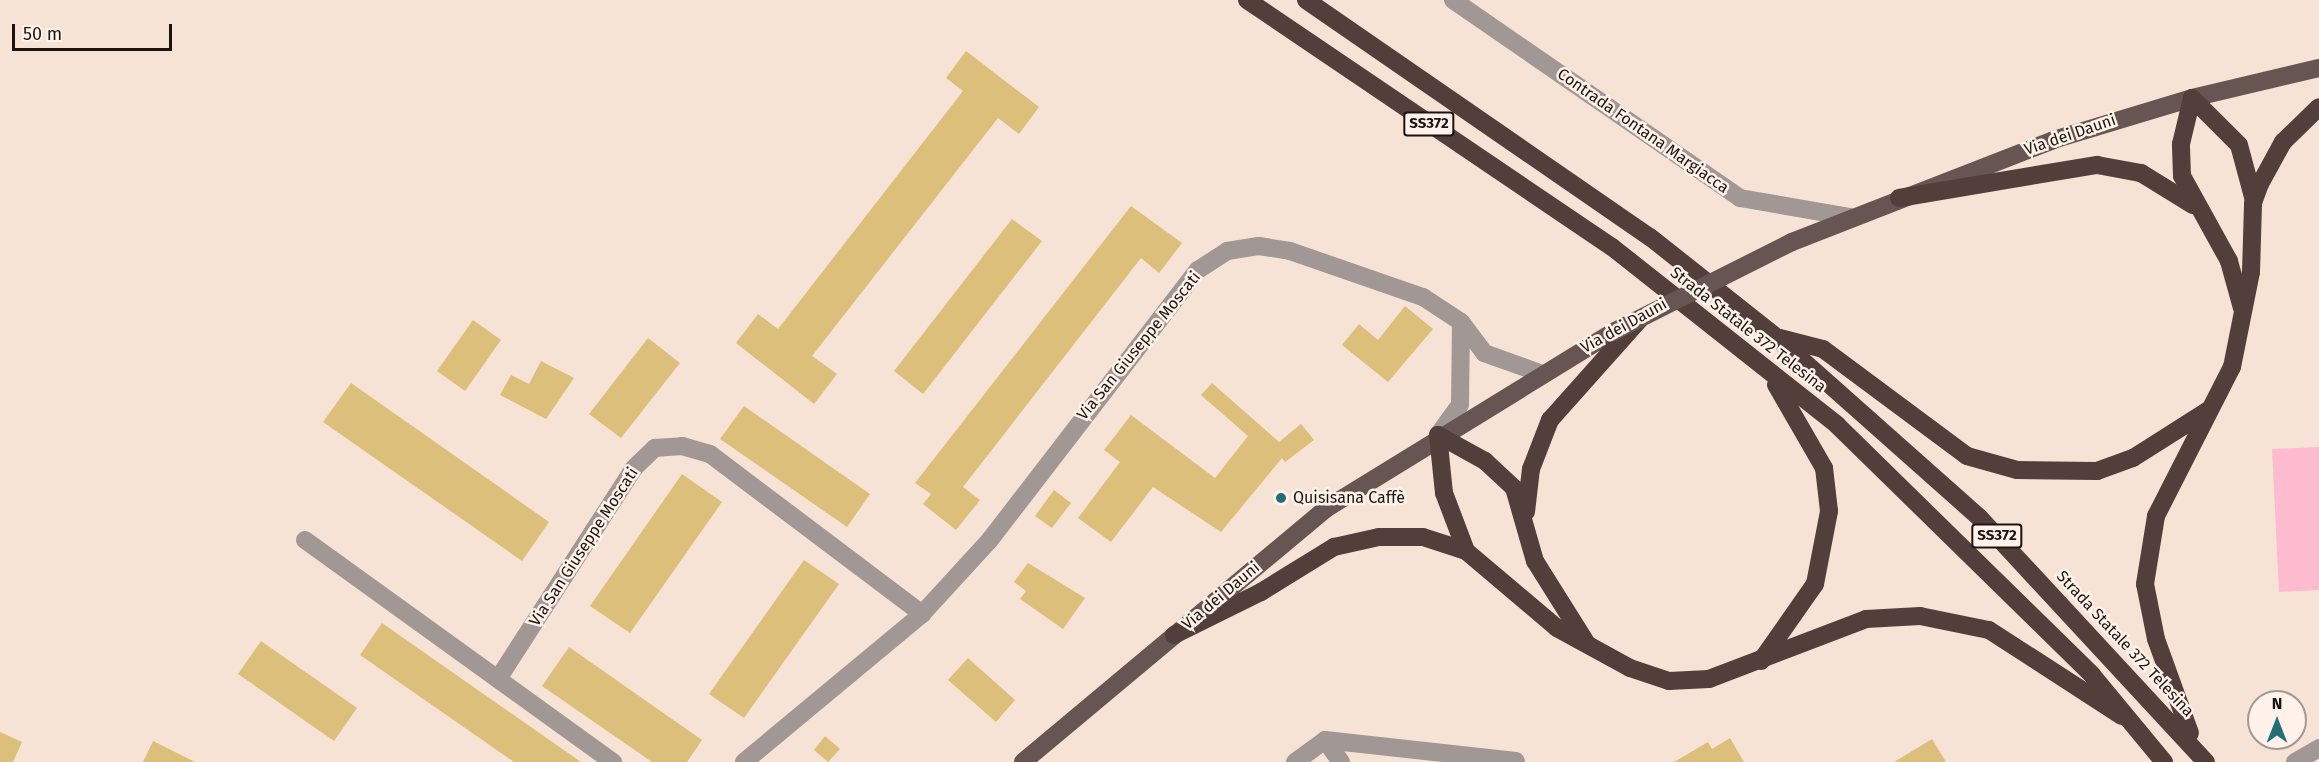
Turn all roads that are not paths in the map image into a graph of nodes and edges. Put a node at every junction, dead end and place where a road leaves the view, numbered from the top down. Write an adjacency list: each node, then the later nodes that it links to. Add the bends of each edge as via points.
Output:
1 (1247, 0): 15 (highway, Strada Statale 372 Telesina / SS372, via 1612,247)
2 (1306, 0): 14 (highway, Strada Statale 372 Telesina / SS372, via 1650,237)
3 (1453, 0): 10 (street, Contrada Fontana Margiacca, via 1740,198)
4 (2319, 68): 5 (main road, Via dei Dauni)
5 (2192, 98): 7 (main road, Via dei Dauni, via 2053,140); 8 (highway, via 2239,145 2251,175); 9 (highway, via 2180,160)
6 (2319, 107): 8 (highway, via 2283,142)
7 (1899, 198): 9 (highway, via 2097,165 2141,173); 10 (main road, Via dei Dauni)
8 (2253, 203): 11 (highway, via 2251,272)
9 (2197, 208): 11 (highway, via 2229,261)
10 (1850, 217): 12 (main road, Via dei Dauni, bridge)
11 (2242, 309): 17 (highway, via 2235,358)
12 (1645, 314): 16 (main road, Via dei Dauni, bridge); 19 (highway, via 1550,420 1531,469)
13 (1461, 322): 16 (street, Via San Giuseppe Moscati, via 1484,353); 18 (street, via 1460,405); 22 (street, Via San Giuseppe Moscati, via 1424,297 1310,257 1259,246 1227,251 1198,270 989,541)
14 (1776, 337): 17 (highway, via 1823,349 1967,456 2018,470 2097,471 2133,458); 30 (highway, Strada Statale 372 Telesina / SS372, via 1979,517)
15 (1766, 371): 25 (highway, via 1803,425 1824,468 1829,511 1815,584); 27 (highway, Strada Statale 372 Telesina / SS372, via 1837,425 1924,506)
16 (1540, 372): 18 (main road, Via dei Dauni)
17 (2213, 406): 30 (highway, via 2156,516 2145,584 2176,705)
18 (1438, 435): 19 (highway, via 1502,473); 21 (highway, via 1444,493); 23 (main road, Via dei Dauni, via 1327,508)
19 (1526, 517): 24 (highway, via 1535,561)
20 (305, 540): 26 (street)
21 (1466, 550): 23 (highway, via 1424,537 1379,537 1334,547 1261,592); 24 (highway, via 1557,628)
22 (922, 614): 26 (street, Via San Giuseppe Moscati, via 710,454 682,446 655,448 634,468); 33 (street, Via San Giuseppe Moscati)
23 (1174, 635): 34 (main road, Via dei Dauni)
24 (1587, 644): 25 (highway, via 1630,668 1669,681 1709,679)
25 (1761, 661): 27 (highway, via 1866,619 1920,616 1989,630)
26 (498, 679): 32 (street)
27 (2134, 722): 37 (highway, Strada Statale 372 Telesina / SS372)
28 (1325, 740): 31 (street); 35 (street); 36 (street)
29 (2317, 749): 38 (street)
30 (2203, 758)
31 (1516, 761)
32 (613, 762)
33 (744, 762)
34 (1023, 762)
35 (1295, 762)
36 (1341, 762)
37 (2164, 762)
38 (2295, 762)

